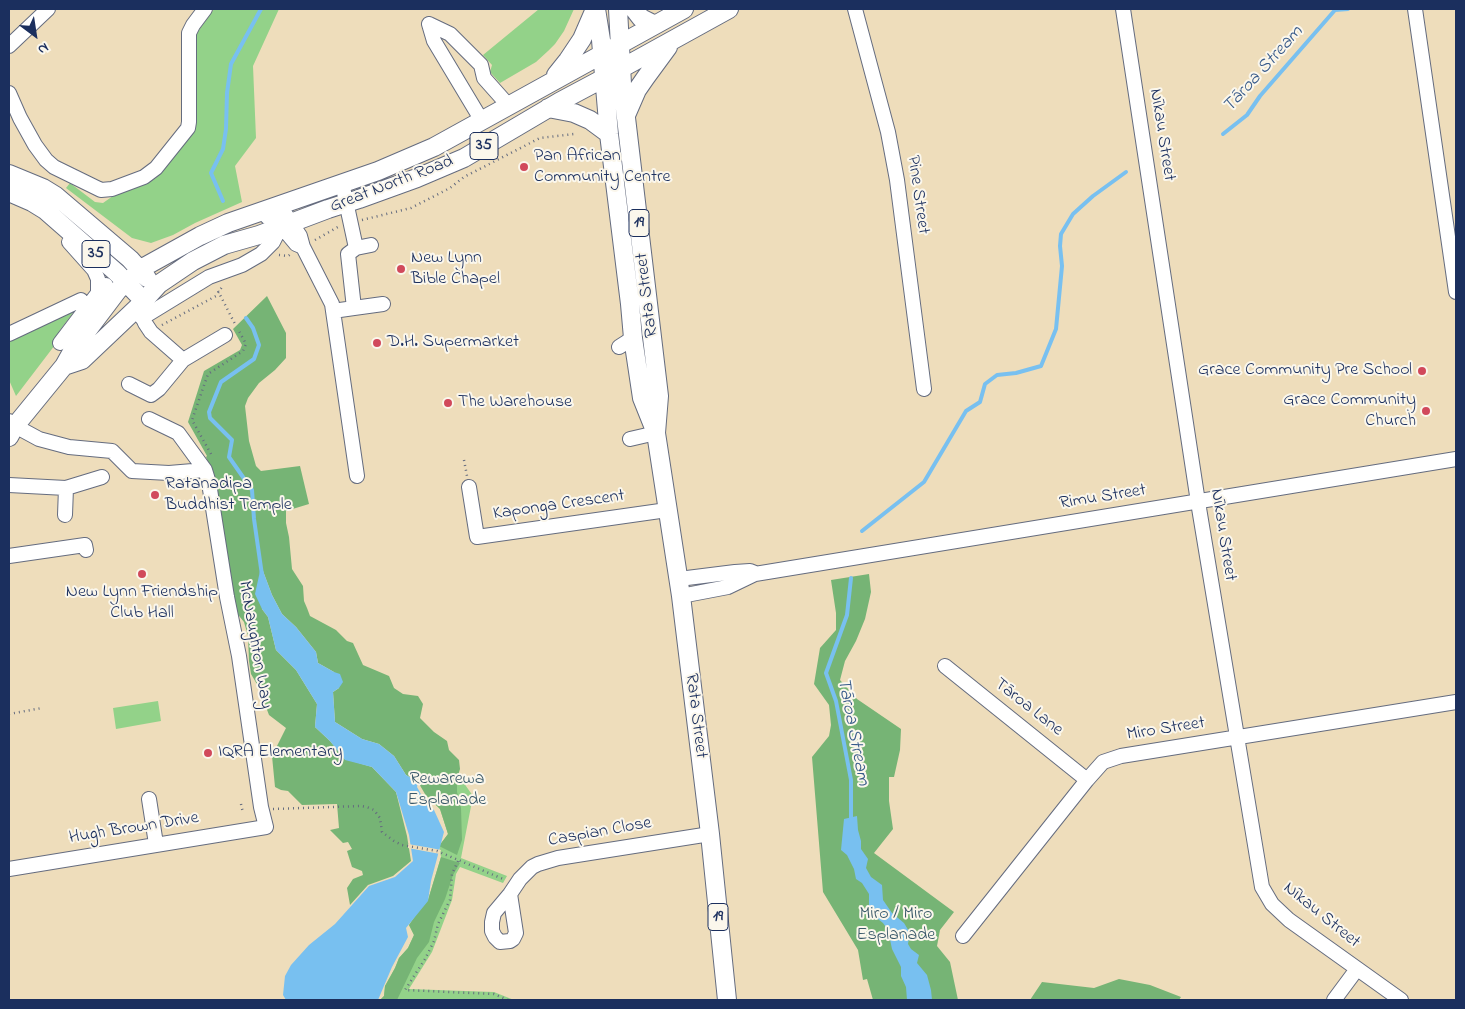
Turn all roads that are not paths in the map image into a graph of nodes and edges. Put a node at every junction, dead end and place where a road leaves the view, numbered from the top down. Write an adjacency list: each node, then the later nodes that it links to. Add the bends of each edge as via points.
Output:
1 (48, 9): 14 (street)
2 (206, 9): 20 (street, via 189,33 189,125 156,168 144,177 106,190 54,167 35,144)
3 (595, 9): 15 (main road); 19 (main road, via 582,39)
4 (618, 9): 13 (main road)
5 (634, 9): 11 (main road, via 641,18)
6 (684, 9): 11 (main road, Great North Road)
7 (729, 9): 12 (main road, Great North Road)
8 (854, 9): 52 (street, Pine Street, via 888,132 897,180)
9 (1123, 9): 64 (street, Nīkau Street)
10 (1415, 9): 40 (street)
11 (655, 25): 13 (main road, Great North Road)
12 (674, 40): 16 (main road, Great North Road); 24 (main road, via 646,76)
13 (620, 44): 15 (main road, Great North Road); 16 (main road, 19)
14 (9, 46)
15 (602, 54): 18 (main road, 19); 19 (main road, Great North Road / 35)
16 (622, 68): 18 (main road, Great North Road); 24 (main road, Rata Street / 19)
17 (484, 78): 21 (street, via 444,38); 21 (street, via 481,66 450,34 428,24 434,42); 22 (street)
18 (604, 78): 23 (main road, Great North Road / 35); 26 (main road, Rata Street / 19)
19 (551, 81): 22 (main road, Great North Road / 35)
20 (9, 93)
21 (471, 102): 25 (street)
22 (508, 105): 25 (main road, Great North Road / 35)
23 (548, 108): 26 (main road, via 574,113); 30 (main road, Great North Road / 35, via 464,158)
24 (626, 114): 55 (main road, Rata Street / 19, via 659,396)
25 (482, 121): 28 (main road, Great North Road / 35, via 415,156)
26 (609, 134): 55 (main road, Rata Street / 19, via 630,304 626,342)
27 (9, 174): 36 (main road, 35, via 56,196)
28 (342, 183): 30 (street); 31 (main road, Great North Road / 35)
29 (9, 192): 37 (main road, 35, via 45,210)
30 (346, 203): 32 (main road, Great North Road / 35); 35 (street)
31 (234, 221): 32 (street, via 253,222 284,212); 36 (main road, Great North Road / 35)
32 (283, 236): 42 (street, via 262,254 242,265); 42 (main road, Great North Road / 35, via 259,235 212,251 184,266); 45 (street, via 300,236 332,304)
33 (69, 242): 39 (street, via 94,270)
34 (371, 245): 35 (street)
35 (356, 248): 44 (street, via 348,254)
36 (140, 270): 37 (main road, Great North Road); 42 (main road, 35)
37 (126, 282): 42 (main road, 35); 50 (main road, Great North Road, via 74,348)
38 (70, 291): 41 (street)
39 (102, 292): 41 (street); 48 (street)
40 (1456, 292)
41 (81, 300): 46 (street)
42 (145, 304): 49 (street, via 151,332); 50 (main road, Great North Road, via 82,360)
43 (383, 304): 44 (street)
44 (354, 308): 45 (street)
45 (332, 311): 59 (street)
46 (9, 334)
47 (225, 334): 49 (street)
48 (60, 343)
49 (183, 360): 51 (street, via 151,394)
50 (64, 366): 54 (main road, Great North Road)
51 (129, 384)
52 (924, 390)
53 (150, 419): 58 (street, via 178,433)
54 (11, 428): 58 (street, via 69,447 112,451 132,471 169,473)
55 (656, 433): 56 (street); 65 (main road, Rata Street / 19)
56 (630, 439)
57 (1456, 459): 64 (street, Rimu Street)
58 (205, 470): 75 (street, McNaughton Way)
59 (357, 476)
60 (102, 477): 63 (street)
61 (9, 485): 63 (street)
62 (469, 487): 65 (street, Kaponga Crescent, via 477,537)
63 (66, 488): 66 (street)
64 (1198, 502): 69 (street, Rimu Street, via 755,574 743,571); 72 (street, Nīkau Street)
65 (668, 510): 69 (main road, Rata Street / 19)
66 (65, 515)
67 (86, 550): 68 (street, via 85,545)
68 (9, 556)
69 (680, 588): 76 (main road, Rata Street / 19)
70 (945, 666): 73 (street, Tāroa Lane)
71 (1456, 702): 72 (street, Miro Street)
72 (1237, 738): 73 (street, Miro Street, via 1116,757 1103,762); 81 (street, Nīkau Street, via 1266,897 1289,920)
73 (1088, 780): 80 (street, Miro Street)
74 (148, 799): 77 (street)
75 (266, 827): 77 (street, Hugh Brown Drive)
76 (710, 834): 79 (street, Caspian Close, via 546,861 532,868); 82 (main road, Rata Street / 19)
77 (156, 844): 78 (street, Hugh Brown Drive)
78 (9, 869)
79 (510, 888)
80 (963, 936)
81 (1357, 969): 83 (street); 84 (street, Nīkau Street)
82 (727, 1000)
83 (1334, 1000)
84 (1401, 1000)

